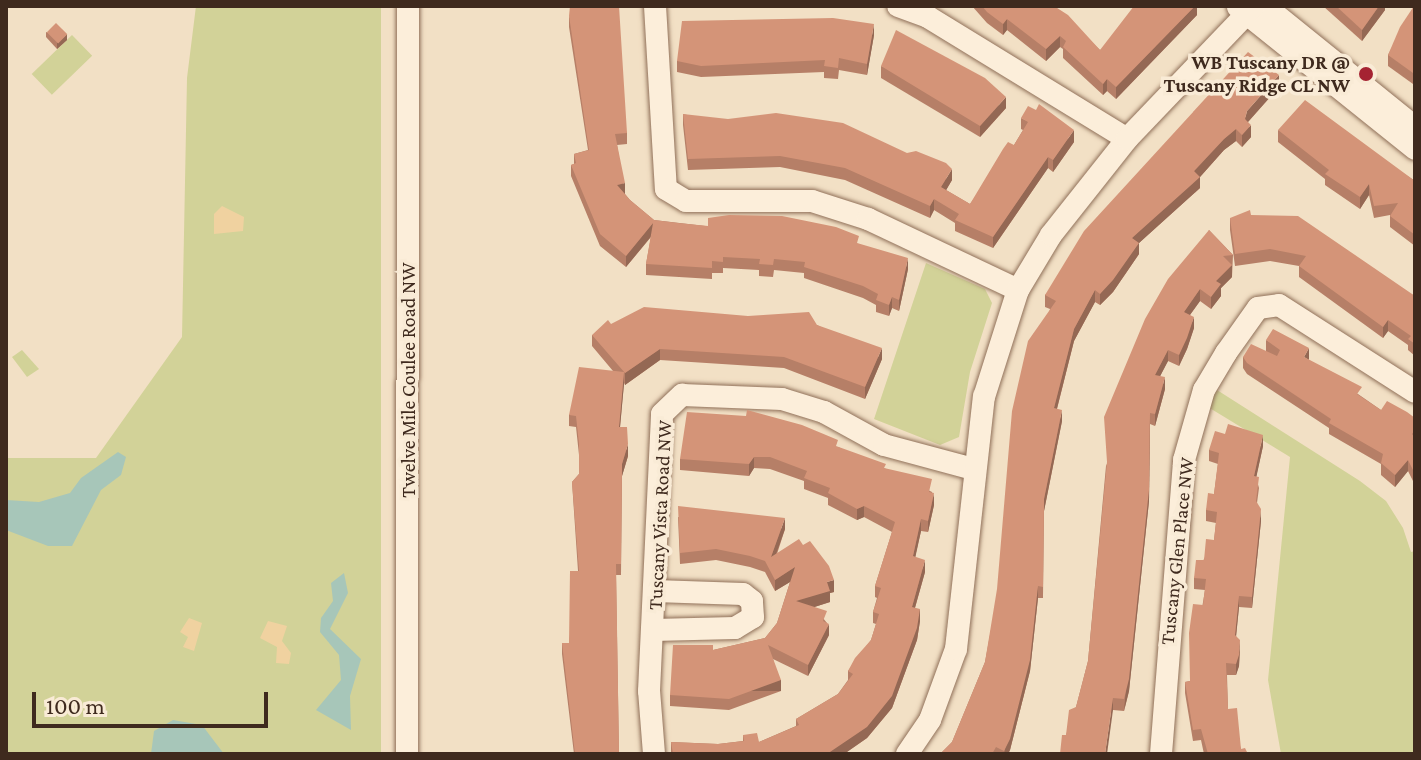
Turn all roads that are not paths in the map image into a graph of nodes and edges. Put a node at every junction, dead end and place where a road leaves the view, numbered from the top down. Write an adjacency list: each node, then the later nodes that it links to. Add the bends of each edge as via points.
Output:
1 (408, 6): 13 (street, Twelve Mile Coulee Road NW)
2 (655, 6): 8 (street, via 666,189 686,201 812,201 868,219)
3 (898, 6): 6 (street, via 928,17)
4 (1251, 8): 5 (street); 6 (street); 7 (street)
5 (1415, 127)
6 (1127, 139): 8 (street, via 1051,235)
7 (1415, 149)
8 (1018, 290): 10 (street, via 994,355)
9 (1415, 392): 16 (street, Tuscany Glen Place NW, via 1279,305 1258,308 1226,353 1204,390 1184,460)
10 (973, 469): 11 (street, Tuscany Vista Road NW, via 884,445 824,412 782,399 682,395 662,414); 15 (street, via 956,649 930,720)
11 (655, 591): 12 (street, Tuscany Vista Road NW); 12 (street, via 743,594 752,601 753,617 735,628)
12 (653, 630): 14 (street, Tuscany Vista Road NW, via 649,691)
13 (407, 754)
14 (654, 754)
15 (907, 754)
16 (1161, 754)

